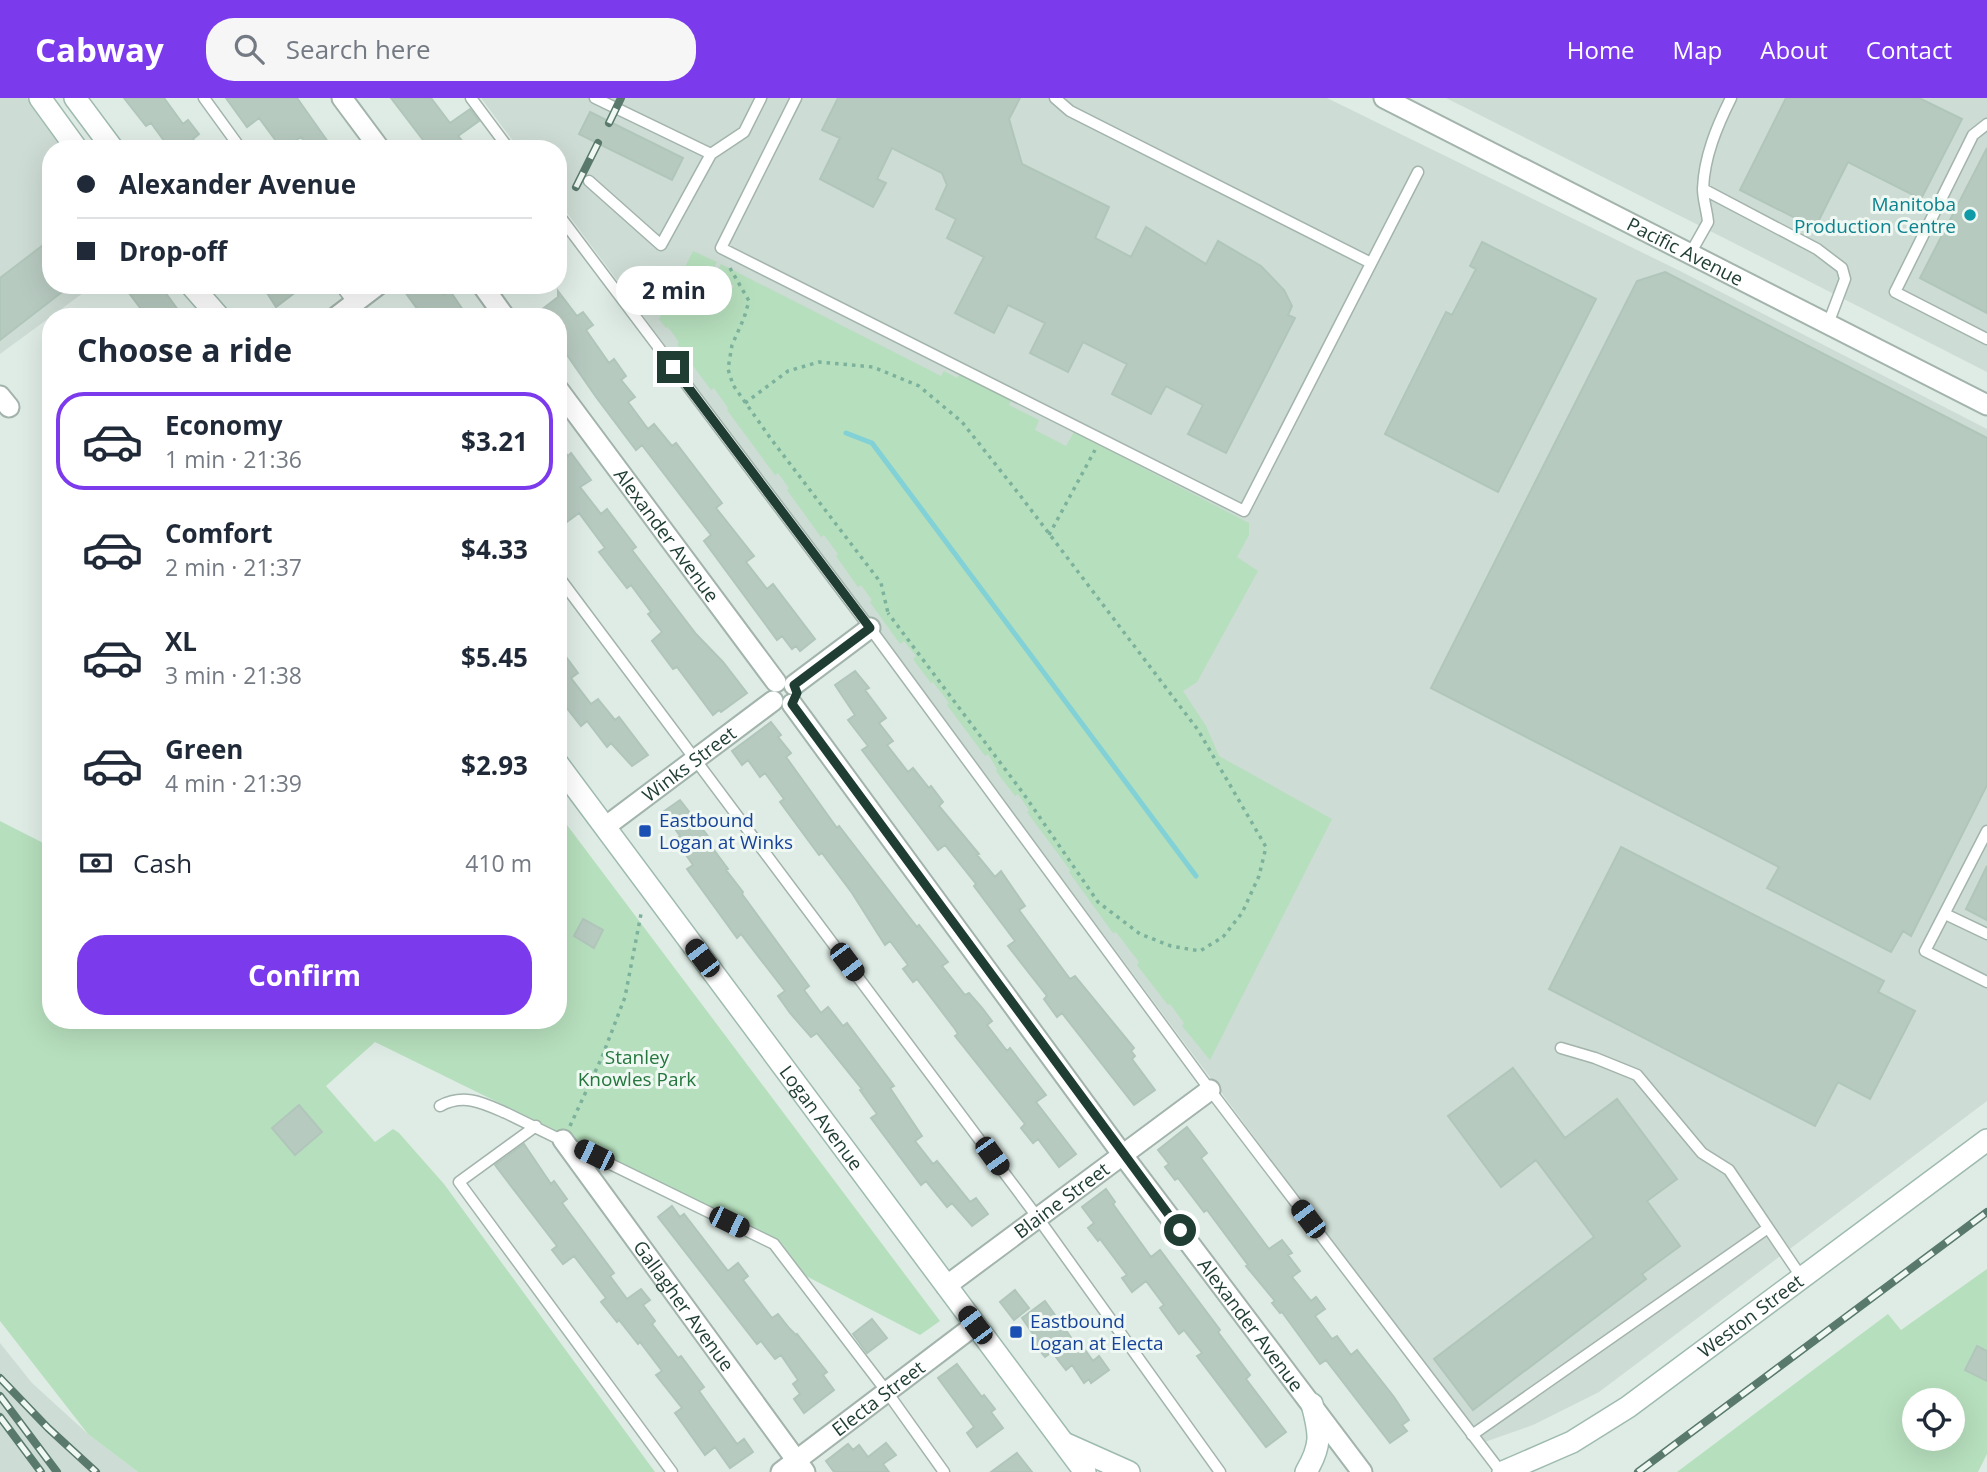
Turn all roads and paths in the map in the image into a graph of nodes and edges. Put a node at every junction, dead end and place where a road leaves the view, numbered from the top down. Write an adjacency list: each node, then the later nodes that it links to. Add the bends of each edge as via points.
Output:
1 (40, 98): 13 (main road)
2 (75, 98): 14 (main road)
3 (204, 98): 15 (lane)
4 (342, 98): 16 (street)
5 (471, 98): 17 (lane)
6 (595, 98): 18 (lane)
7 (761, 98): 18 (lane, via 744,132)
8 (796, 98): 23 (lane)
9 (1055, 98): 25 (lane, via 1070,111)
10 (1384, 98): 24 (street, Pacific Avenue)
11 (1731, 98): 21 (lane, via 1707,159)
12 (1987, 124): 31 (lane, via 1973,135 1895,292)
13 (70, 140)
14 (106, 140)
15 (234, 140)
16 (373, 140)
17 (502, 140)
18 (711, 154): 20 (lane, via 660,245)
19 (1418, 172): 25 (lane)
20 (589, 181)
21 (1703, 189): 24 (lane, via 1708,222); 30 (lane, via 1817,249 1842,268 1845,279)
22 (567, 226): 39 (lane)
23 (721, 248): 33 (path, via 749,301 728,369); 35 (lane)
24 (1690, 254): 30 (street, Pacific Avenue)
25 (1371, 263): 35 (lane, via 1244,512)
26 (199, 294): 28 (main road)
27 (347, 294): 29 (lane)
28 (211, 308)
29 (357, 308)
30 (1828, 324): 34 (street, Pacific Avenue)
31 (1987, 339)
32 (567, 400): 40 (street, Alexander Avenue)
33 (745, 403): 36 (path, via 788,371 819,362 873,367 919,386 962,422); 38 (path, via 881,583)
34 (1987, 405)
35 (1101, 439): 36 (path)
36 (1049, 535): 38 (path, via 1198,730 1266,847 1242,913 1223,937 1200,951 1140,934 1098,902)
37 (567, 588): 41 (lane)
38 (888, 613): 39 (path)
39 (870, 628): 40 (street, Winks Street); 50 (lane)
40 (784, 693): 41 (street, Winks Street); 55 (street, Alexander Avenue)
41 (696, 759): 43 (street, Winks Street); 56 (lane)
42 (567, 776): 43 (main road, Logan Avenue)
43 (605, 827): 59 (main road, Logan Avenue)
44 (1987, 831): 46 (lane)
45 (641, 914): 53 (path, via 625,998)
46 (1945, 914): 47 (lane); 48 (lane, via 1926,951)
47 (1987, 934)
48 (1987, 982)
49 (1561, 1048): 57 (lane, via 1637,1075 1702,1153 1729,1170)
50 (1210, 1090): 55 (street, Blaine Street); 63 (lane)
51 (440, 1107): 52 (lane, via 466,1098)
52 (536, 1126): 53 (lane); 66 (lane, via 459,1182)
53 (564, 1140): 61 (lane, via 774,1244); 65 (street, Gallagher Avenue)
54 (1987, 1140): 58 (main road, Weston Street)
55 (1122, 1154): 56 (street, Blaine Street); 62 (street, Alexander Avenue)
56 (1038, 1218): 59 (street, Blaine Street); 70 (lane)
57 (1768, 1228): 58 (lane); 63 (lane)
58 (1802, 1278): 73 (main road, Weston Street, via 1606,1422)
59 (946, 1286): 60 (main road, Logan Avenue)
60 (975, 1325): 61 (street, Electa Street); 64 (main road, Logan Avenue)
61 (887, 1392): 65 (street, Electa Street); 67 (lane)
62 (1312, 1404): 71 (main road, via 1320,1432); 72 (street, Alexander Avenue)
63 (1472, 1435): 73 (lane)
64 (1063, 1443): 68 (main road, Logan Avenue); 69 (main road)
65 (794, 1468)
66 (672, 1472)
67 (944, 1472)
68 (1085, 1472)
69 (1129, 1472)
70 (1220, 1472)
71 (1306, 1472)
72 (1362, 1472)
73 (1502, 1472)

